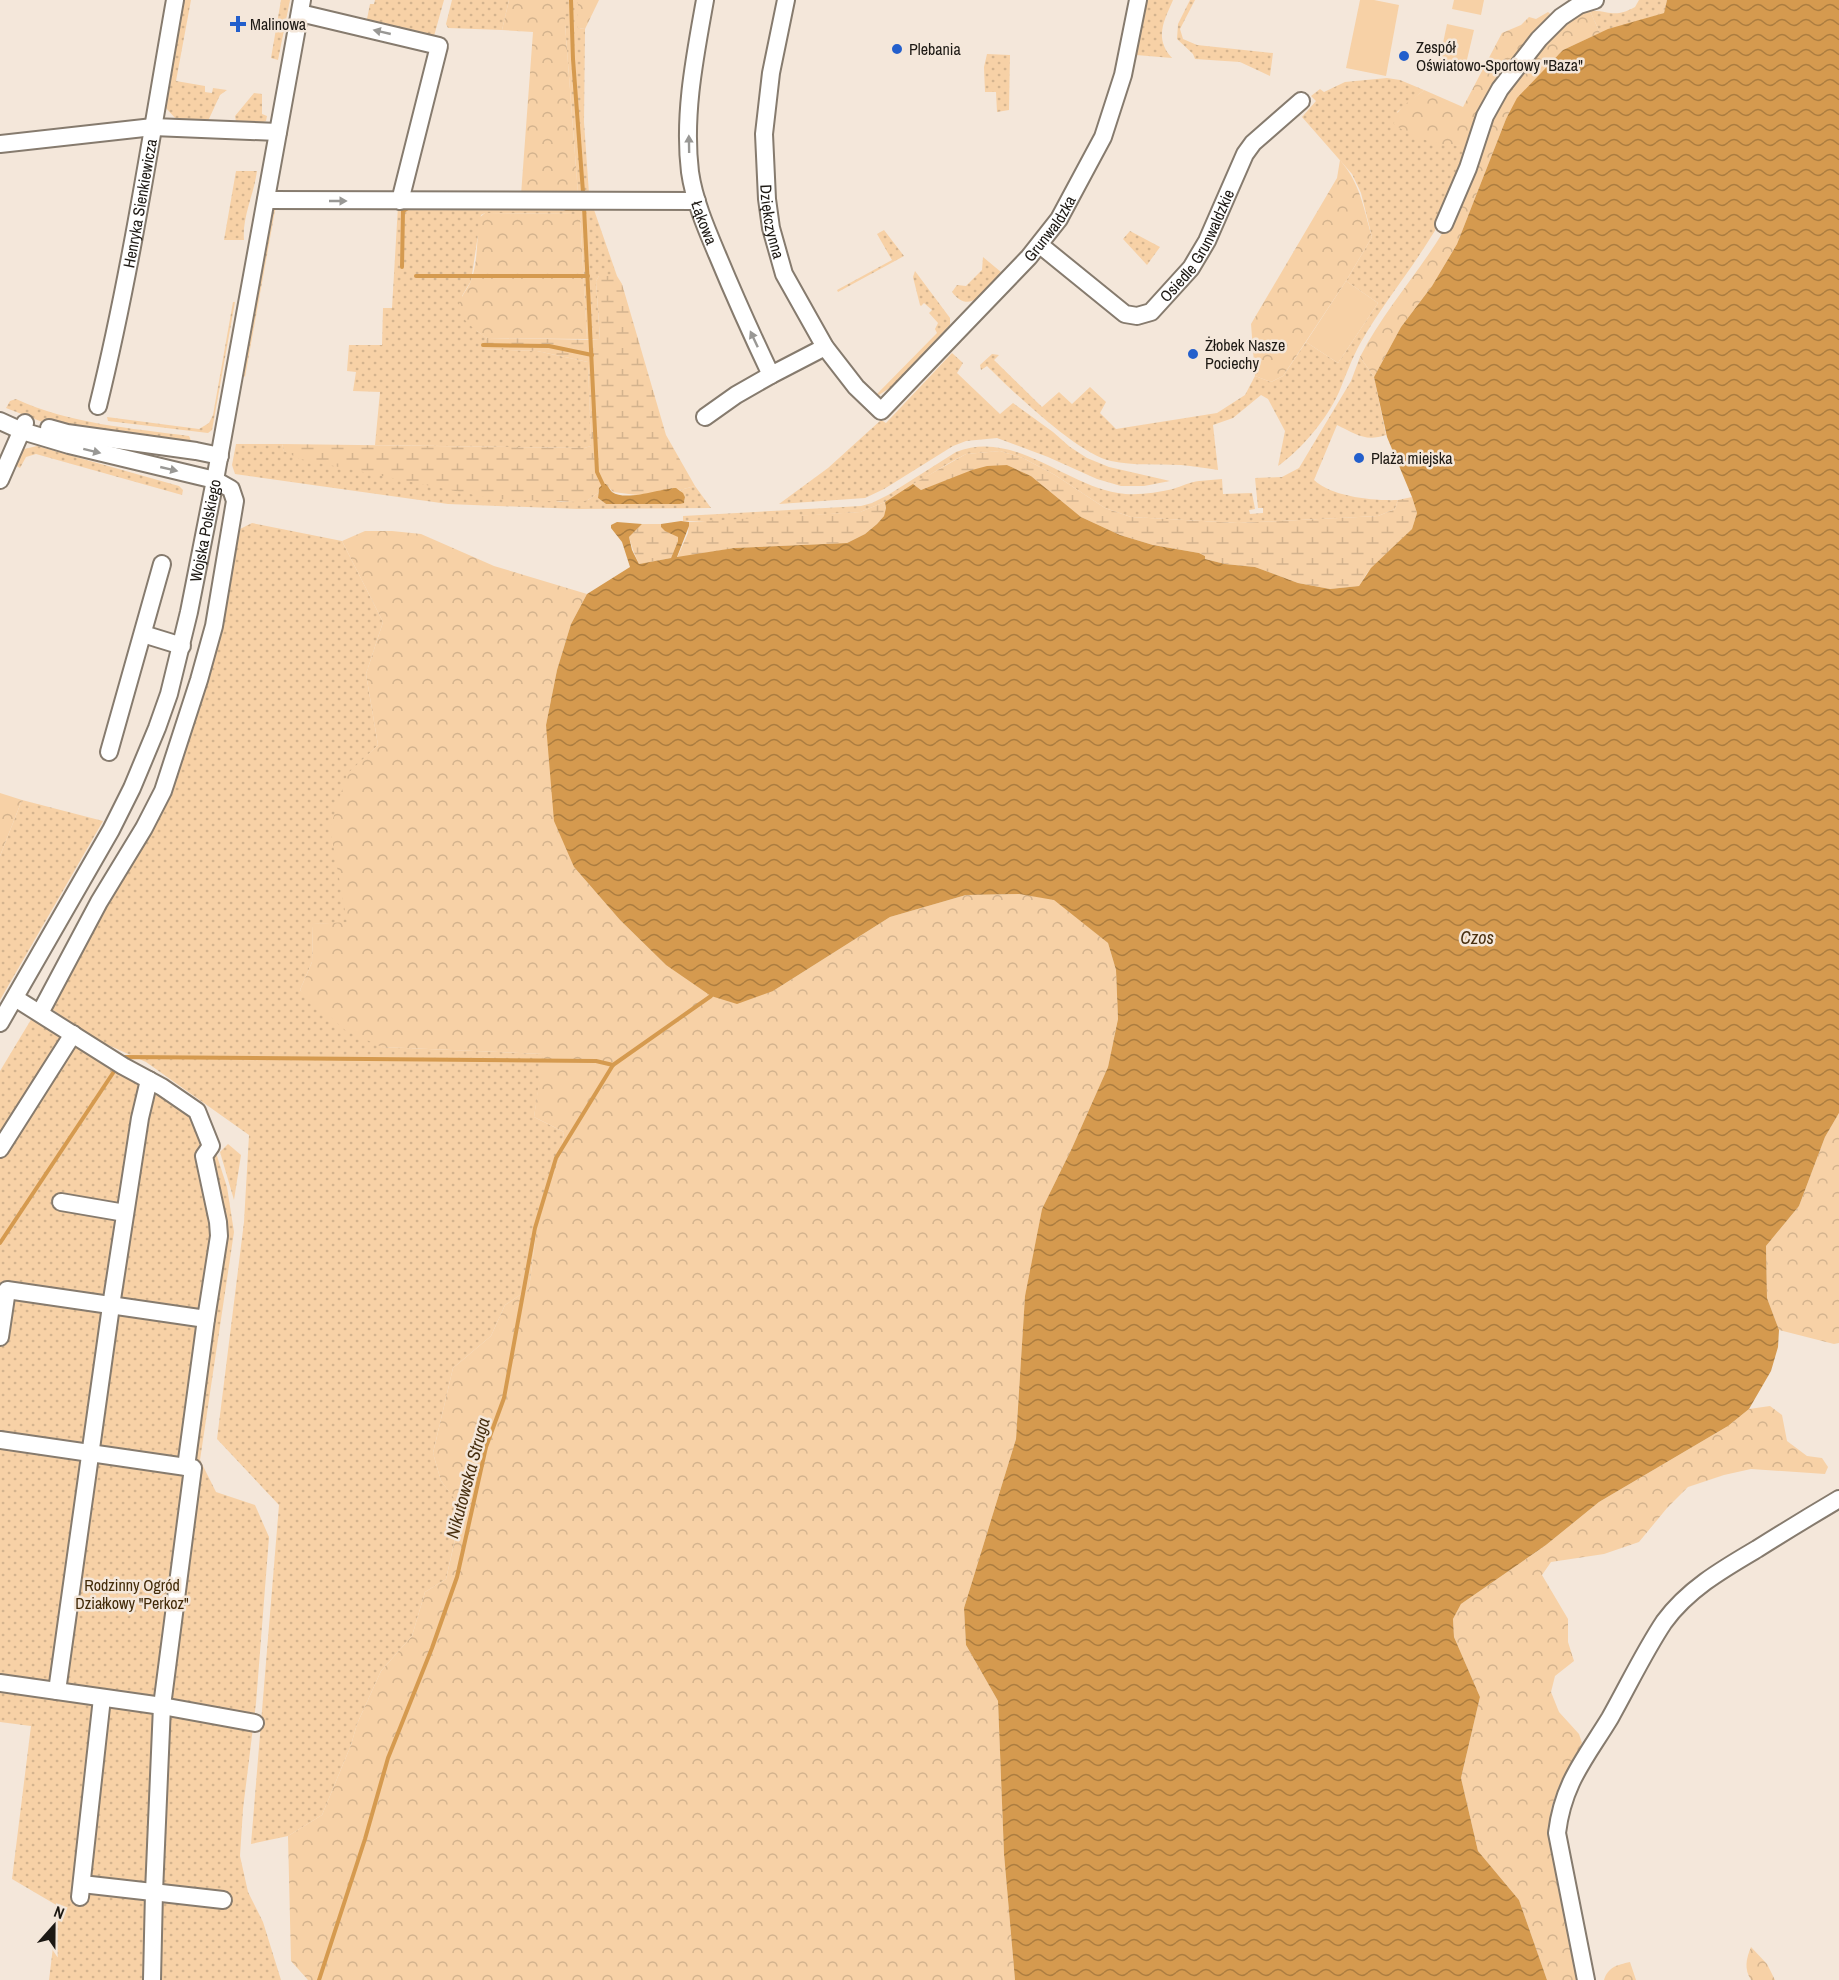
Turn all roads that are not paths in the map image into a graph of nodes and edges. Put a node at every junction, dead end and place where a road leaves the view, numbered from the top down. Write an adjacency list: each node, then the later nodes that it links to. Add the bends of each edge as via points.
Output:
1 (175, 0): 8 (street, Henryka Sienkiewicza)
2 (705, 0): 13 (street, Łąkowa, one-way to 2, via 688,144 693,70)
3 (786, 0): 16 (street, Dziękczynna, via 764,134 767,199 784,274)
4 (1138, 0): 15 (street, Grunwaldzka, via 1123,75 1103,137 1059,219)
5 (1595, 0): 14 (street, via 1561,17 1500,89 1485,116)
6 (301, 6): 9 (street, Wojska Polskiego); 12 (street, one-way to 6, via 439,46)
7 (1301, 100): 15 (street, Osiedle Grunwaldzkie, via 1245,154 1207,241 1184,277 1151,312 1125,314)
8 (153, 127): 9 (street); 10 (street); 18 (street, Henryka Sienkiewicza, via 119,316)
9 (278, 132): 11 (street, Wojska Polskiego)
10 (0, 144)
11 (266, 200): 12 (street, one-way to 12); 24 (street, Wojska Polskiego)
12 (400, 201): 13 (street)
13 (697, 201): 17 (street, Łąkowa, one-way to 13)
14 (1444, 224)
15 (1040, 245): 20 (street, Grunwaldzka)
16 (825, 347): 17 (street); 20 (street, Dziękczynna, via 856,387)
17 (771, 375): 21 (street)
18 (98, 406)
19 (0, 410): 23 (street)
20 (881, 411)
21 (705, 417)
22 (0, 421): 23 (street)
23 (24, 426): 24 (street); 25 (street); 26 (street, one-way to 26, via 69,445)
24 (219, 456): 26 (street, Wojska Polskiego)
25 (0, 480)
26 (215, 480): 29 (street, Wojska Polskiego); 32 (street, via 231,489 235,501 225,568 199,680 163,791)
27 (162, 564): 28 (street)
28 (143, 633): 29 (street); 30 (street)
29 (182, 646): 31 (street, Wojska Polskiego, via 161,717 132,788)
30 (109, 752)
31 (15, 998): 32 (street); 33 (street, Wojska Polskiego)
32 (40, 1013): 34 (street)
33 (0, 1023)
34 (73, 1034): 35 (street); 36 (street)
35 (149, 1080): 38 (street); 40 (street, via 196,1111 211,1146 204,1156 219,1236)
36 (0, 1149)
37 (61, 1202): 38 (street)
38 (125, 1213): 39 (street)
39 (111, 1306): 40 (street); 41 (street, via 7,1290); 43 (street)
40 (206, 1319): 44 (street)
41 (0, 1337)
42 (0, 1440): 43 (street)
43 (90, 1453): 44 (street); 47 (street)
44 (186, 1467): 49 (street, via 193,1468)
45 (1839, 1499): 54 (street, via 1720,1570 1683,1600 1664,1622 1578,1767 1566,1792 1557,1833)
46 (0, 1683): 47 (street)
47 (57, 1691): 48 (street)
48 (102, 1698): 49 (street); 51 (street, via 81,1890)
49 (162, 1706): 50 (street); 51 (street)
50 (255, 1723)
51 (154, 1892): 52 (street); 53 (street)
52 (223, 1900)
53 (152, 1980)
54 (1586, 1980)

